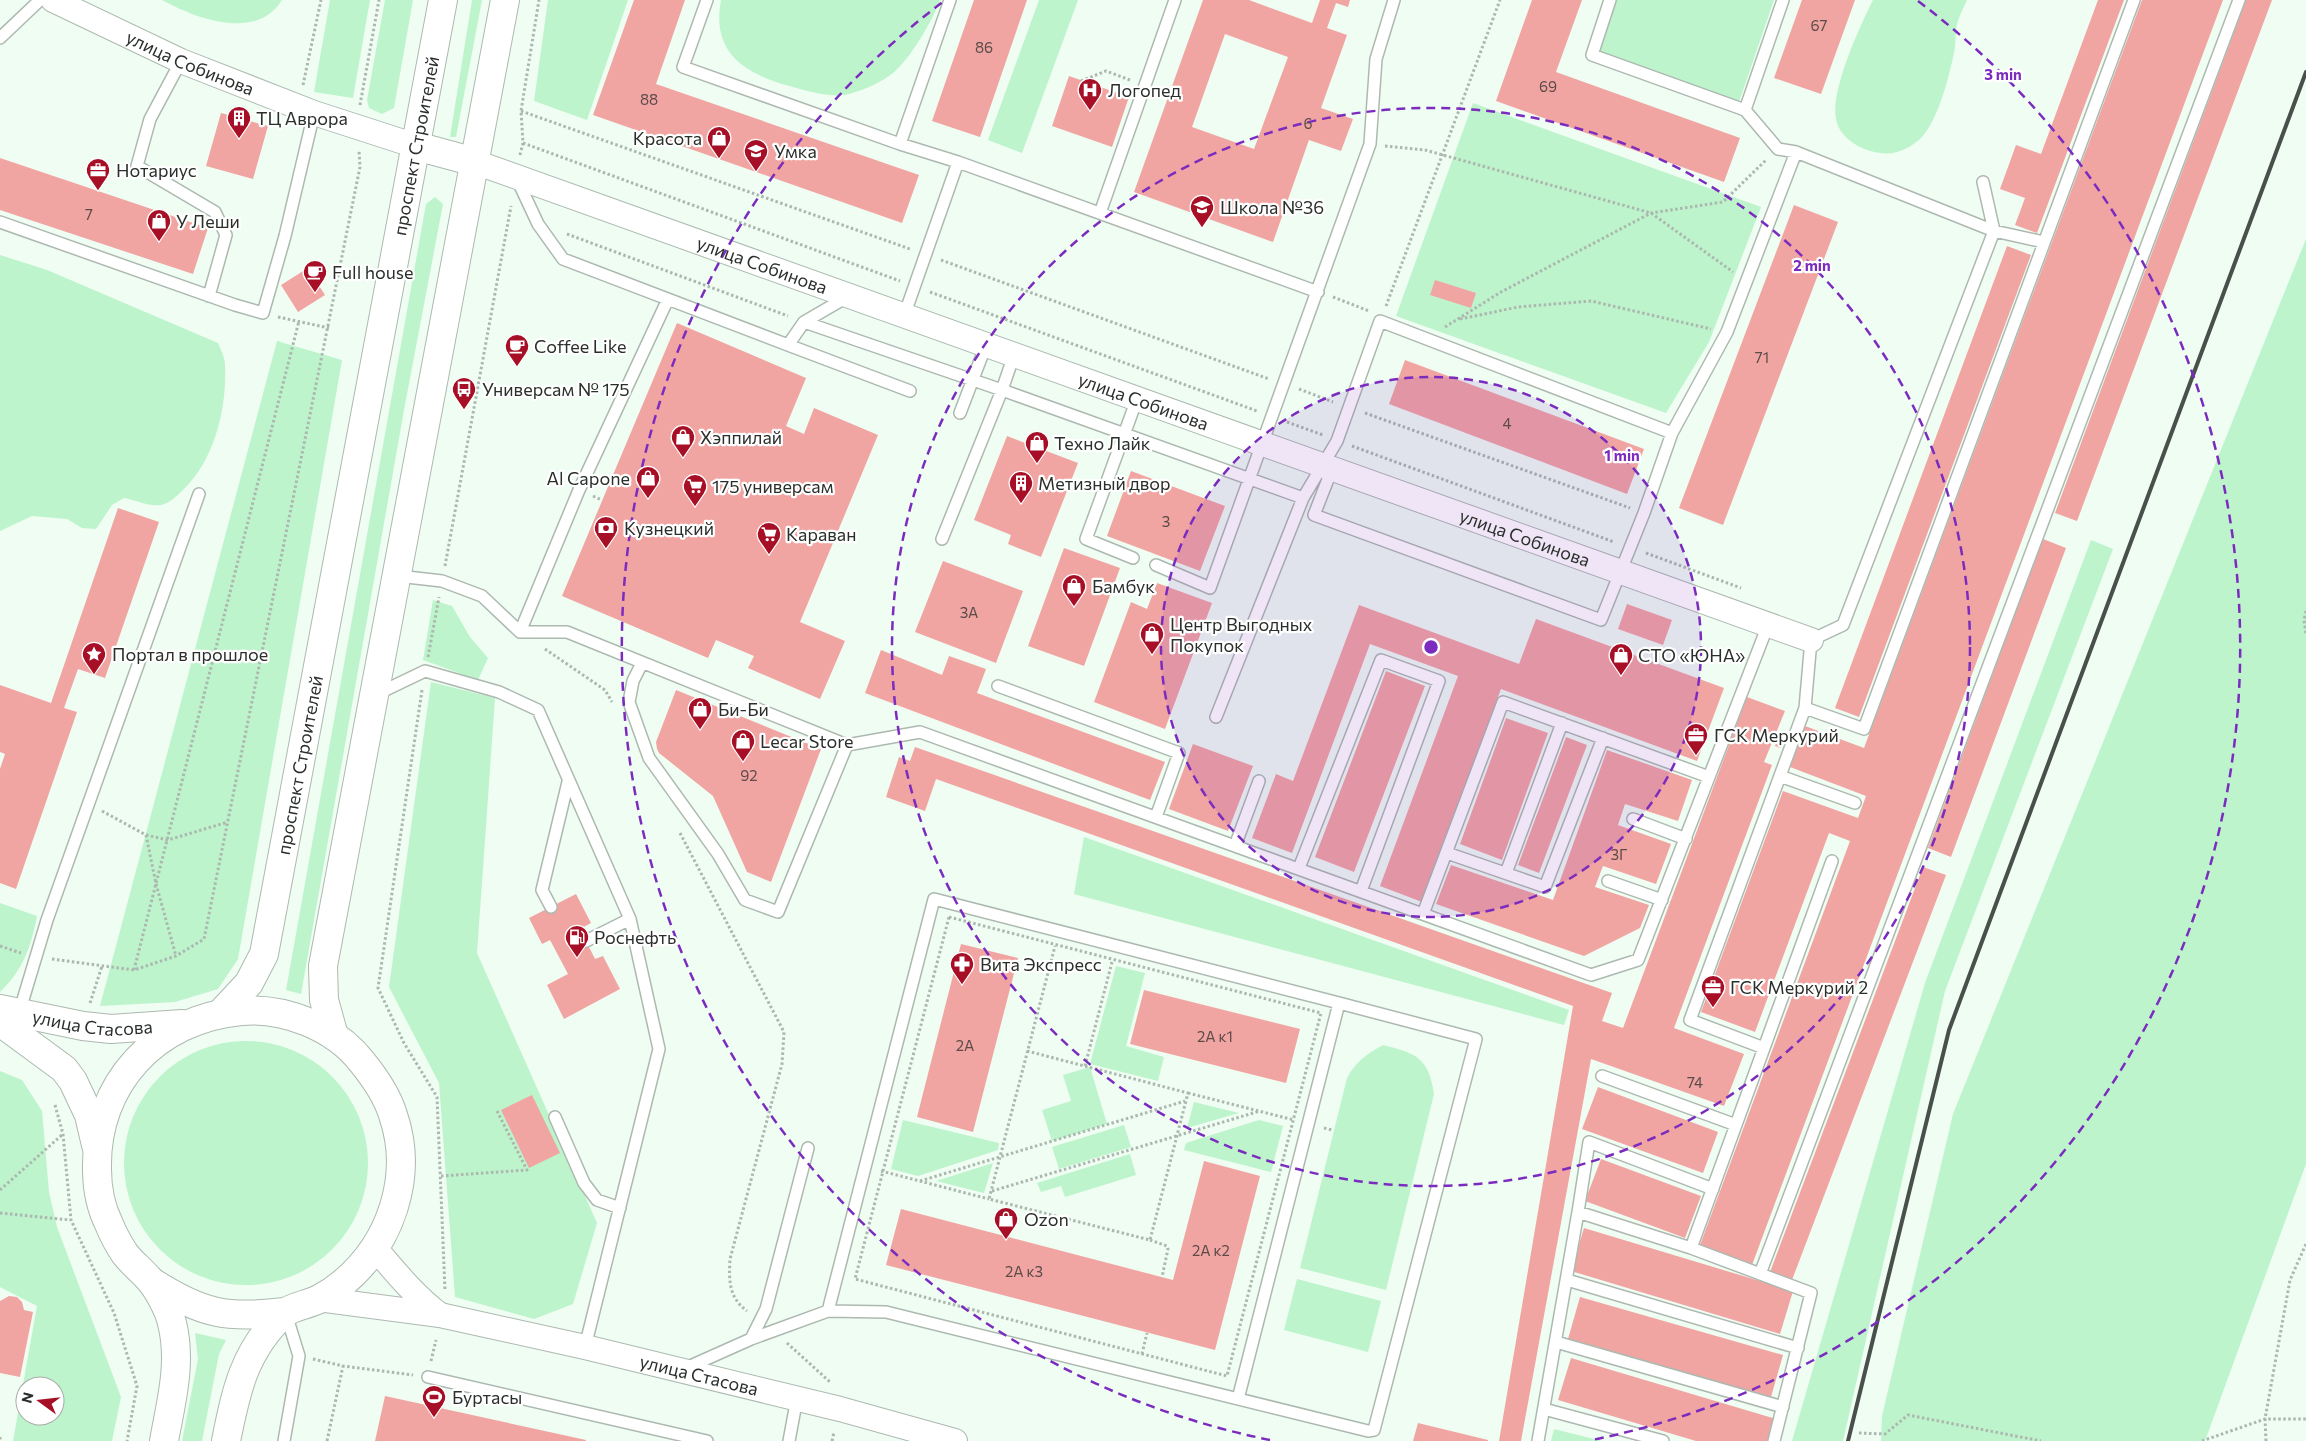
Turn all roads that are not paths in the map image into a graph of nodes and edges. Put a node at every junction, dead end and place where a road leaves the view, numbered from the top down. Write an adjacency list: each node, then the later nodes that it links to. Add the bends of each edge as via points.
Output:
1 (40, 0): 13 (lane)
2 (53, 0): 14 (street, улица Собинова)
3 (443, 0): 18 (main road, проспект Строителей)
4 (505, 0): 20 (main road)
5 (707, 0): 17 (lane, via 683,67)
6 (950, 0): 17 (lane)
7 (1175, 0): 24 (lane)
8 (1394, 0): 28 (lane, via 1376,58 1370,144)
9 (1610, 0): 16 (lane, via 1592,55)
10 (1783, 0): 16 (lane)
11 (2134, 0): 27 (lane)
12 (2239, 0): 101 (lane)
13 (0, 38)
14 (181, 61): 15 (street, улица Собинова); 29 (lane, via 150,119 138,166 215,212 226,235)
15 (306, 110): 18 (street, улица Собинова); 29 (lane, via 285,236 263,313)
16 (1745, 110): 19 (lane, via 1778,149)
17 (900, 144): 21 (lane)
18 (416, 146): 20 (main road); 86 (main road, проспект Строителей, via 264,954 249,983)
19 (1796, 152): 26 (lane); 42 (lane, via 1727,332)
20 (475, 162): 22 (street, улица Собинова); 53 (main road)
21 (958, 162): 24 (lane); 32 (lane)
22 (516, 177): 30 (street, улица Собинова); 31 (lane, via 538,224 563,259)
23 (1983, 182): 26 (lane)
24 (1100, 213): 28 (lane)
25 (0, 222): 29 (lane)
26 (1994, 231): 27 (lane); 56 (lane, via 1843,625)
27 (2044, 242): 60 (lane, via 1864,729)
28 (1318, 292): 44 (lane)
29 (209, 296)
30 (849, 296): 32 (street, улица Собинова); 33 (lane)
31 (668, 299): 34 (lane); 55 (lane, via 579,490)
32 (904, 316): 35 (street, улица Собинова)
33 (804, 322): 34 (lane); 37 (lane)
34 (788, 345): 39 (lane)
35 (986, 345): 36 (street, улица Собинова); 37 (lane)
36 (1014, 355): 38 (lane); 40 (street, улица Собинова)
37 (974, 381): 38 (lane); 41 (lane)
38 (1002, 390): 43 (lane); 49 (lane)
39 (910, 391)
40 (1137, 399): 43 (lane); 44 (street, улица Собинова)
41 (960, 412)
42 (1672, 433): 45 (lane, via 1380,321); 52 (lane)
43 (1124, 434): 46 (lane); 50 (lane, via 1086,540)
44 (1263, 444): 45 (street, улица Собинова); 46 (lane)
45 (1327, 467): 48 (lane); 52 (street, улица Собинова); 52 (lane, via 1314,515 1601,620)
46 (1250, 480): 48 (lane); 51 (lane, via 1210,588)
47 (199, 494): 87 (lane, via 36,957)
48 (1303, 498): 61 (lane)
49 (942, 539)
50 (1132, 558)
51 (1156, 565)
52 (1620, 572): 54 (street, улица Собинова)
53 (398, 576): 55 (lane, via 442,581 482,596); 59 (main road)
54 (1768, 625): 56 (street, улица Собинова); 66 (lane)
55 (520, 632): 57 (lane, via 567,632)
56 (1811, 640): 60 (lane)
57 (642, 663): 64 (lane); 64 (lane, via 633,681 629,702 649,758 718,854 745,900 778,912)
58 (998, 686): 70 (lane, via 1179,752)
59 (376, 694): 67 (lane, via 425,671 498,692 538,710); 89 (main road, via 323,966 324,1000)
60 (1805, 708): 65 (lane)
61 (1216, 717)
62 (1562, 724): 63 (lane); 74 (lane, via 1503,702); 77 (lane)
63 (1603, 738): 66 (lane); 77 (lane, via 1545,887)
64 (848, 745): 70 (lane, via 920,732)
65 (1780, 776): 69 (lane); 90 (lane, via 1690,1020)
66 (1709, 777): 72 (lane)
67 (568, 782): 81 (lane, via 542,890); 83 (lane)
68 (1259, 782): 73 (lane)
69 (1855, 803)
70 (1156, 817): 73 (lane)
71 (1632, 819): 72 (lane)
72 (1686, 838): 80 (lane)
73 (1235, 846): 76 (lane)
74 (1447, 853): 77 (lane); 82 (lane)
75 (1832, 861): 90 (lane)
76 (1299, 868): 79 (lane); 79 (lane, via 1381,660 1439,681)
77 (1506, 873)
78 (1608, 881): 80 (lane)
79 (1361, 891): 82 (lane)
80 (1662, 900): 82 (lane, via 1638,960 1590,975)
81 (551, 907)
82 (1423, 914)
83 (630, 919): 84 (lane); 97 (lane, via 659,1049)
84 (586, 941)
85 (1339, 1003): 105 (lane, via 934,899); 115 (lane); 118 (lane, via 1476,1039 1377,1428)
86 (221, 1013): 88 (main road, проспект Строителей); 89 (main road, via 250,1010 278,1013 305,1021)
87 (6, 1015): 88 (main road, улица Стасова, via 111,1028); 95 (main road, улица Стасова, via 64,1069 89,1115)
88 (186, 1024): 95 (main road, проспект Строителей, via 151,1046 123,1076 104,1112)
89 (334, 1036): 99 (main road, via 358,1056 379,1084 393,1115 401,1149 396,1201)
90 (1764, 1048): 93 (lane)
91 (1602, 1076): 93 (lane)
92 (555, 1117): 97 (lane, via 584,1182 597,1200)
93 (1736, 1125): 96 (lane)
94 (808, 1148): 108 (lane, via 766,1309)
95 (97, 1149): 103 (main road, проспект Строителей, via 98,1186 107,1222 126,1254)
96 (1713, 1189): 98 (lane, via 1590,1142); 100 (lane)
97 (620, 1208): 110 (lane)
98 (1578, 1212): 100 (lane); 102 (lane)
99 (376, 1248): 104 (main road, via 340,1286); 107 (street, улица Стасова, via 402,1281)
100 (1691, 1248): 101 (lane)
101 (1760, 1274): 111 (lane, via 1811,1293)
102 (1567, 1280): 109 (lane); 111 (lane)
103 (151, 1281): 106 (main road, via 181,1300 215,1313 250,1316); 119 (main road, проспект Строителей, via 172,1321 177,1354)
104 (318, 1299): 106 (main road); 107 (street, улица Стасова)
105 (828, 1311): 108 (lane); 115 (lane, via 886,1312)
106 (285, 1312): 120 (main road, via 250,1358 236,1391); 121 (lane, via 299,1356)
107 (440, 1315): 110 (street, улица Стасова)
108 (751, 1340): 112 (lane)
109 (1556, 1342): 116 (lane); 117 (lane)
110 (585, 1347): 112 (street, улица Стасова)
111 (1798, 1348): 116 (lane)
112 (682, 1370): 114 (street, улица Стасова)
113 (428, 1377): 122 (lane)
114 (798, 1398): 123 (lane); 124 (street, улица Стасова)
115 (1238, 1399): 118 (lane)
116 (1783, 1407): 127 (lane)
117 (1544, 1409): 125 (lane); 126 (lane)
118 (1367, 1436)
119 (164, 1441)
120 (226, 1441)
121 (284, 1441)
122 (707, 1441)
123 (789, 1441)
124 (954, 1441)
125 (1538, 1441)
126 (1663, 1441)
127 (1774, 1441)

